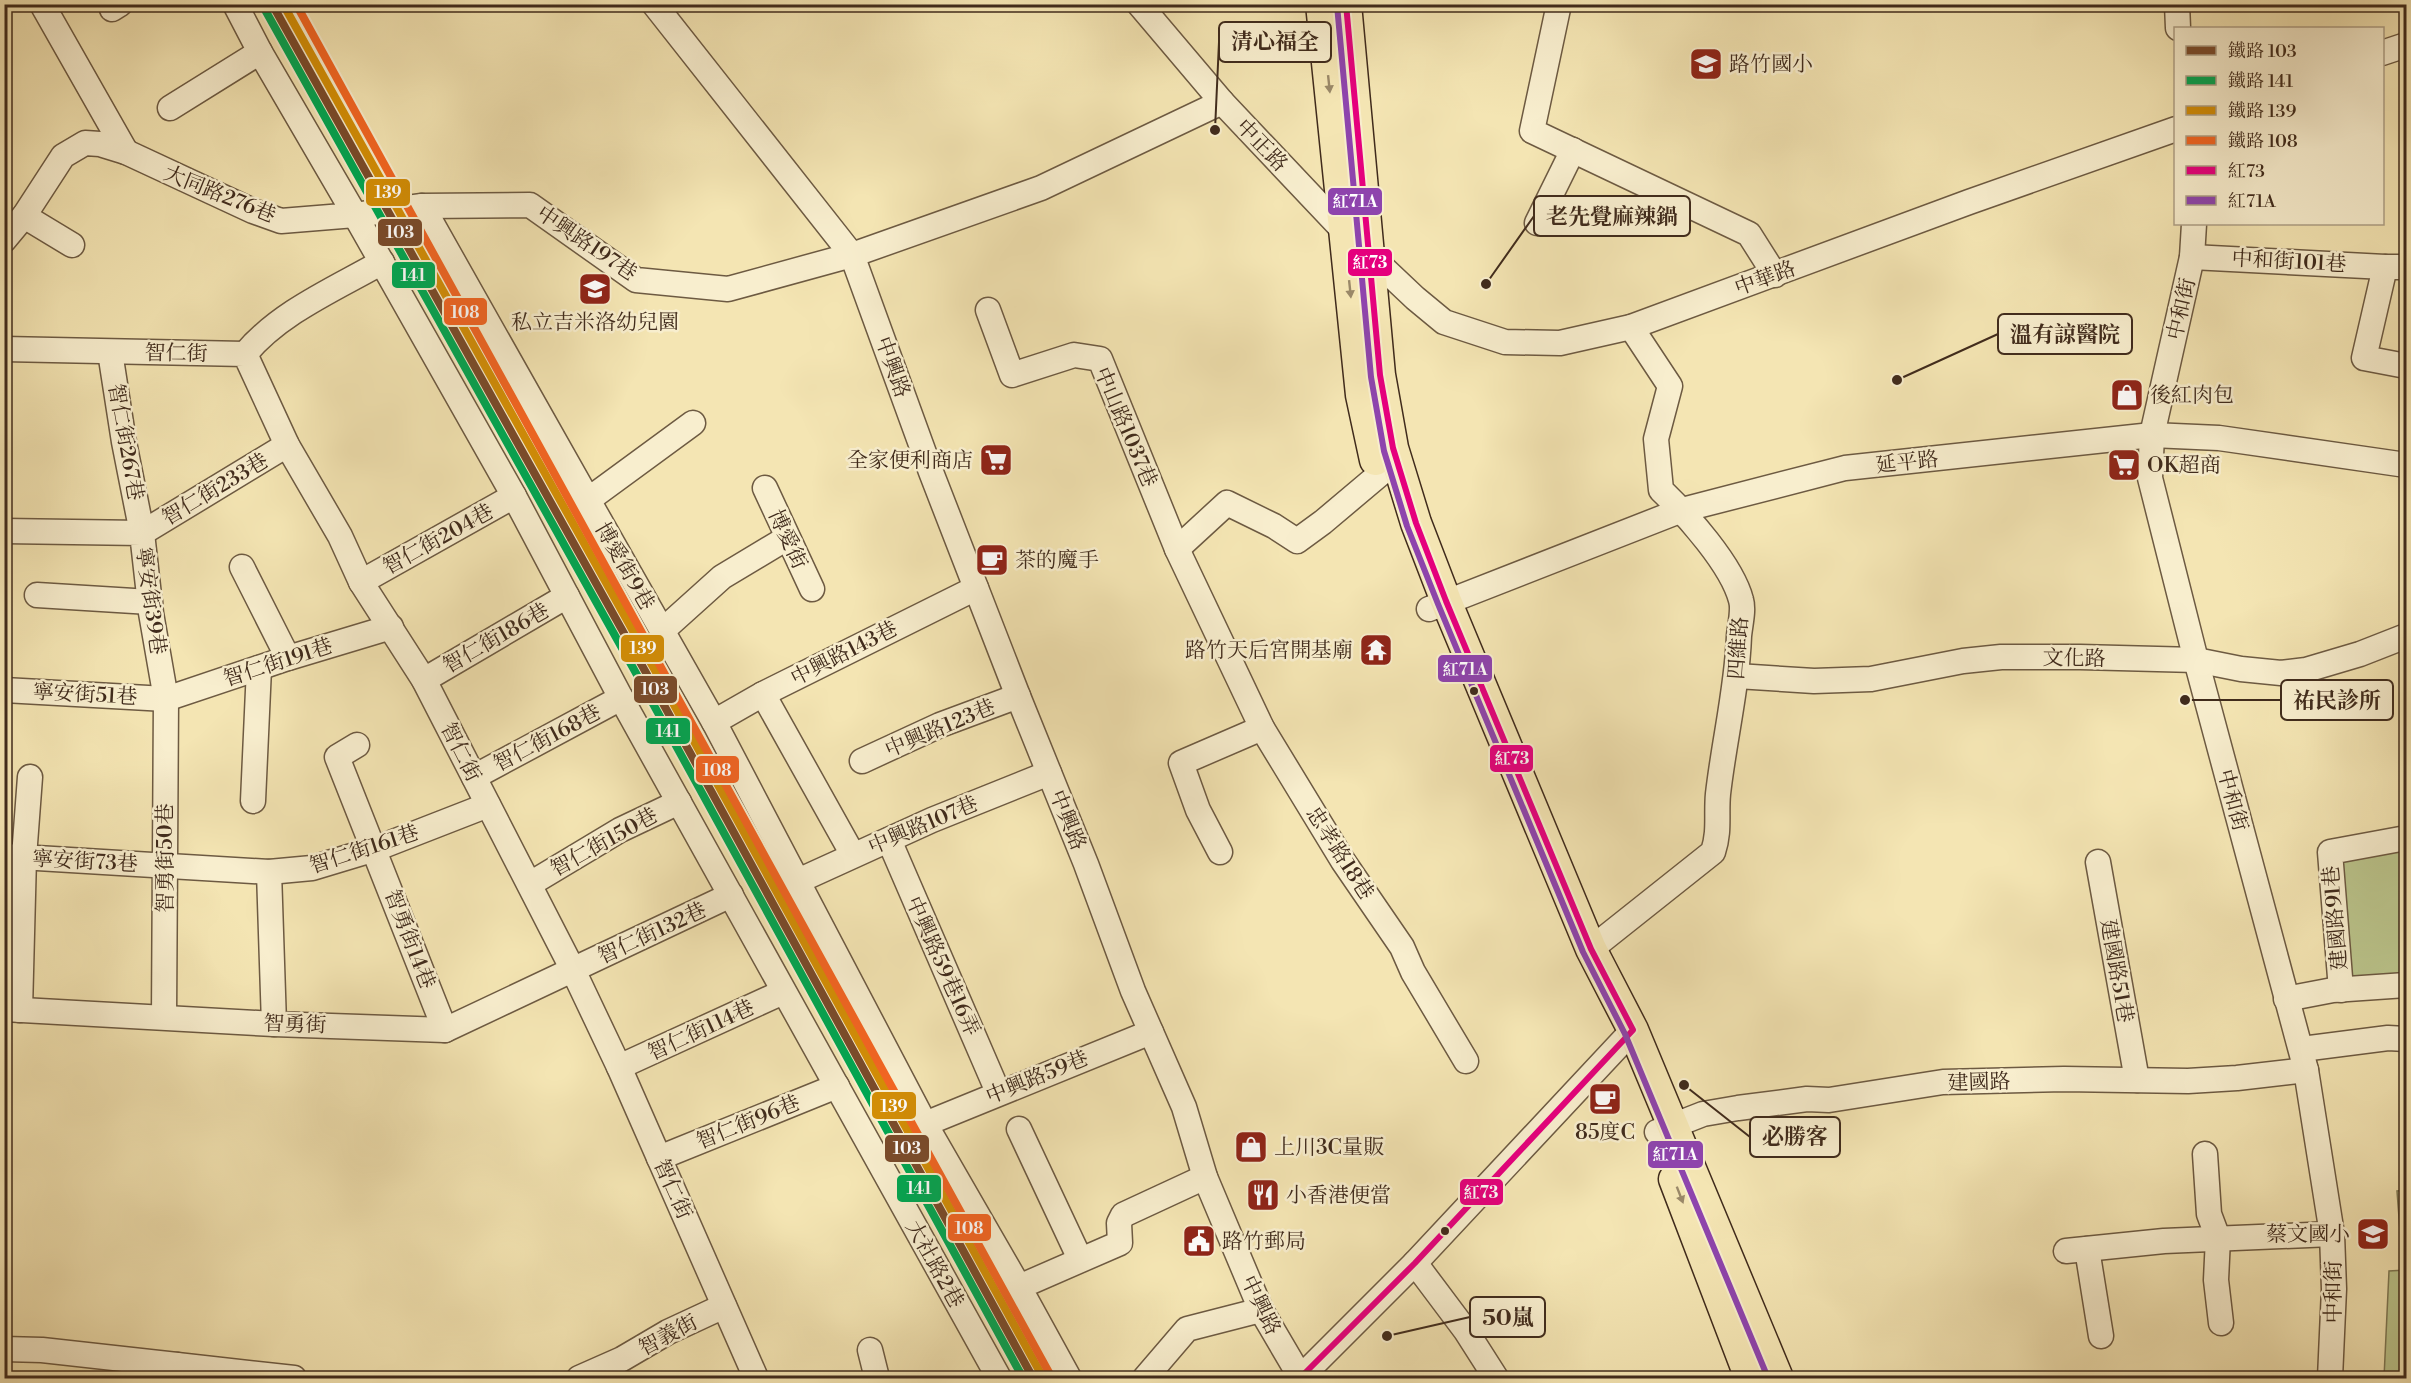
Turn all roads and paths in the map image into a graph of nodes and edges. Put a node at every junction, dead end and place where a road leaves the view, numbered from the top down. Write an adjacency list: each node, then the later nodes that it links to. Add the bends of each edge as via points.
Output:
1 (42, 4): 17 (street)
2 (235, 4): 11 (street)
3 (654, 4): 27 (street, 中興路)
4 (1139, 4): 13 (street, 中正路)
5 (1321, 4): 23 (main road, one-way to 23)
6 (1346, 4): 26 (main road)
7 (1559, 4): 16 (street, via 1532,131)
8 (2177, 4): 9 (street)
9 (2178, 27)
10 (2406, 45): 12 (street)
11 (260, 52): 14 (street); 19 (street)
12 (2384, 52)
13 (1222, 102): 23 (street, 中正路); 27 (street, via 1041,188)
14 (170, 108)
15 (2174, 129): 31 (street, 中華路)
16 (1573, 150): 21 (street); 31 (street, via 1749,234)
17 (126, 152): 19 (street, 大同路276巷, via 281,221); 20 (street, 大同路276巷, via 100,144 85,143 74,148 63,156)
18 (422, 207): 19 (street, 中興路197巷); 27 (street, 中興路197巷, via 530,205 636,280 728,289); 45 (street, 博愛街9巷)
19 (355, 214): 29 (street, 大社路2巷)
20 (24, 216): 24 (street, 大同路276巷); 25 (street)
21 (1537, 223)
22 (2194, 225): 28 (street, 中和街)
23 (1344, 231): 26 (street, 中正路); 42 (main road, one-way to 42, via 1361,395)
24 (4, 240)
25 (72, 245)
26 (1368, 253): 33 (street, 中華路, via 1443,322 1505,342 1560,343); 58 (main road, via 1380,375 1393,448)
27 (852, 255): 53 (street, 中興路)
28 (2192, 257): 30 (street, 中和街101巷); 39 (street, 中和街)
29 (382, 262): 36 (street, via 289,315); 44 (street, 大社路2巷)
30 (2396, 267): 37 (street, via 2364,358)
31 (1775, 275): 33 (street, 中華路)
32 (988, 310): 50 (street, 中山路1037巷, via 1012,375 1074,355 1100,359)
33 (1631, 327): 46 (street, 四維路, via 1670,386 1656,439 1661,490)
34 (4, 349): 35 (street, 智仁街)
35 (110, 352): 36 (street, 智仁街); 48 (street, 智仁街267巷)
36 (245, 354): 40 (street, 智仁街)
37 (2406, 366)
38 (693, 423): 45 (street)
39 (2152, 435): 41 (street, 延平路, via 2219,438); 46 (street, 延平路, via 1845,468); 64 (street, 中和街, via 2150,478)
40 (287, 445): 48 (street, 智仁街233巷); 52 (street, 智仁街, via 340,536)
41 (2406, 465)
42 (1380, 474): 50 (street, via 1297,540 1227,504); 58 (main road, via 1399,537)
43 (765, 488): 49 (street, 博愛街)
44 (514, 496): 52 (street, 智仁街204巷); 56 (street, 大社路2巷)
45 (588, 500): 60 (street, 博愛街9巷)
46 (1682, 510): 58 (street, 延平路); 66 (street, 四維路, via 1711,547 1742,603)
47 (4, 531): 48 (street, 寧安街39巷)
48 (142, 533): 57 (street, 寧安街39巷)
49 (787, 538): 54 (street, 博愛街); 60 (street, 博愛街9巷, via 722,577)
50 (1177, 549): 62 (street, 中山路1037巷)
51 (242, 567): 63 (street)
52 (361, 582): 59 (street, 智仁街)
53 (976, 588): 69 (street, 中興路143巷); 70 (street, 中興路)
54 (812, 589)
55 (37, 595): 57 (street)
56 (567, 596): 67 (street, 智仁街186巷); 71 (street, 大社路2巷)
57 (150, 602): 72 (street, 寧安街39巷)
58 (1437, 605): 95 (main road); 106 (main road)
59 (391, 627): 63 (street, 智仁街191巷); 67 (street, 智仁街)
60 (662, 631): 73 (street, 博愛街9巷)
61 (2406, 636): 64 (street, 文化路, via 2307,670 2271,672)
62 (1220, 641): 74 (street, 忠孝路18巷)
63 (288, 658): 65 (street, 智仁街191巷)
64 (2196, 660): 66 (street, 文化路, via 2001,657 1872,679 1814,681); 100 (street, 中和街)
65 (259, 668): 72 (street, 智仁街191巷); 80 (street)
66 (1737, 676): 95 (street, 四維路, via 1713,852)
67 (424, 680): 79 (street, 智仁街)
68 (4, 690): 72 (street, 寧安街51巷)
69 (763, 694): 73 (street, 中興路143巷); 87 (street)
70 (1018, 696): 76 (street, 中興路123巷, via 940,725); 77 (street, 中興路)
71 (621, 698): 79 (street, 智仁街168巷); 81 (street, 大社路2巷)
72 (166, 699): 90 (street, 智勇街50巷)
73 (714, 722): 92 (street, 博愛街9巷)
74 (1262, 728): 86 (street, via 1181,764 1198,810); 109 (street, 忠孝路18巷, via 1343,861 1402,947)
75 (357, 745): 85 (street, 智勇街14巷, via 337,757)
76 (862, 761)
77 (1049, 773): 84 (street, 中興路107巷); 105 (street, 中興路)
78 (30, 777): 88 (street)
79 (474, 777): 82 (street, 智仁街)
80 (253, 801)
81 (679, 802): 93 (street, 智仁街150巷, via 620,830); 94 (street, 大社路2巷)
82 (488, 806): 85 (street, 智仁街161巷); 93 (street, 智仁街)
83 (2406, 838): 98 (street, 建國路91巷, via 2330,852)
84 (888, 840): 87 (street, 中興路107巷); 113 (street, 中興路59巷16弄)
85 (375, 849): 91 (street, 智仁街161巷, via 312,868); 104 (street, 智勇街14巷)
86 (1220, 852)
87 (853, 855): 92 (street, 中興路107巷)
88 (14, 857): 90 (street, 寧安街73巷); 101 (street)
89 (2098, 862): 111 (street, 建國路51巷)
90 (165, 865): 91 (street, 智仁街161巷); 102 (street, 智勇街50巷)
91 (269, 872): 103 (street)
92 (798, 881): 114 (street, 博愛街9巷)
93 (530, 884): 96 (street, 智仁街)
94 (731, 895): 96 (street, 智仁街132巷); 99 (street, 大社路2巷)
95 (1591, 949): 106 (main road)
96 (573, 970): 104 (street, 智勇街); 110 (street, 智仁街)
97 (2406, 985): 98 (street)
98 (2341, 990): 100 (street)
99 (783, 992): 110 (street, 智仁街114巷); 112 (street, 大社路2巷)
100 (2286, 999): 108 (street, 中和街)
101 (12, 1009): 102 (street, 智勇街)
102 (164, 1017): 103 (street, 智勇街)
103 (274, 1024): 104 (street, 智勇街)
104 (444, 1030)
105 (1150, 1032): 113 (street, 中興路59巷); 119 (street, 中興路, via 1184,1107)
106 (1625, 1037): 116 (main road); 123 (street)
107 (2406, 1039): 108 (street, 建國路, via 2388,1038)
108 (2304, 1059): 111 (street, 建國路, via 2237,1078); 120 (street, 中和街)
109 (1466, 1061)
110 (619, 1067): 118 (street, 智仁街)
111 (2137, 1080): 116 (street, 建國路, via 1943,1082 1828,1100 1738,1108 1703,1114)
112 (837, 1086): 118 (street, 智仁街96巷); 137 (street, 大社路2巷)
113 (998, 1092): 114 (street, 中興路59巷)
114 (925, 1124): 124 (street, 博愛街9巷)
115 (1019, 1129): 122 (street)
116 (1665, 1129): 142 (main road, one-way to 142); 143 (main road)
117 (2205, 1154): 121 (street, via 2209,1214)
118 (659, 1158): 125 (street, 智仁街)
119 (1205, 1177): 122 (street, via 1123,1215 1119,1223 1120,1243); 126 (street, 中興路)
120 (2332, 1234): 121 (street); 144 (street, 中和街)
121 (2218, 1238): 127 (street, via 2216,1280); 128 (street, via 2077,1250)
122 (1080, 1259): 124 (street)
123 (1415, 1263): 140 (street); 141 (street)
124 (1019, 1287): 138 (street, 博愛街9巷)
125 (724, 1306): 131 (street, 智義街, via 668,1332); 135 (street, 智仁街)
126 (1260, 1310): 139 (street, via 1186,1329); 140 (street, 中興路)
127 (2221, 1323)
128 (2101, 1336)
129 (4, 1349): 132 (street, via 42,1350)
130 (870, 1350): 136 (street)
131 (626, 1369): 134 (street, 智義街)
132 (177, 1372): 133 (street)
133 (294, 1378)
134 (579, 1378)
135 (756, 1378)
136 (878, 1378)
137 (999, 1378)
138 (1069, 1378)
139 (1145, 1378)
140 (1301, 1378)
141 (1496, 1378)
142 (1750, 1378)
143 (1778, 1378)
144 (2330, 1378)

